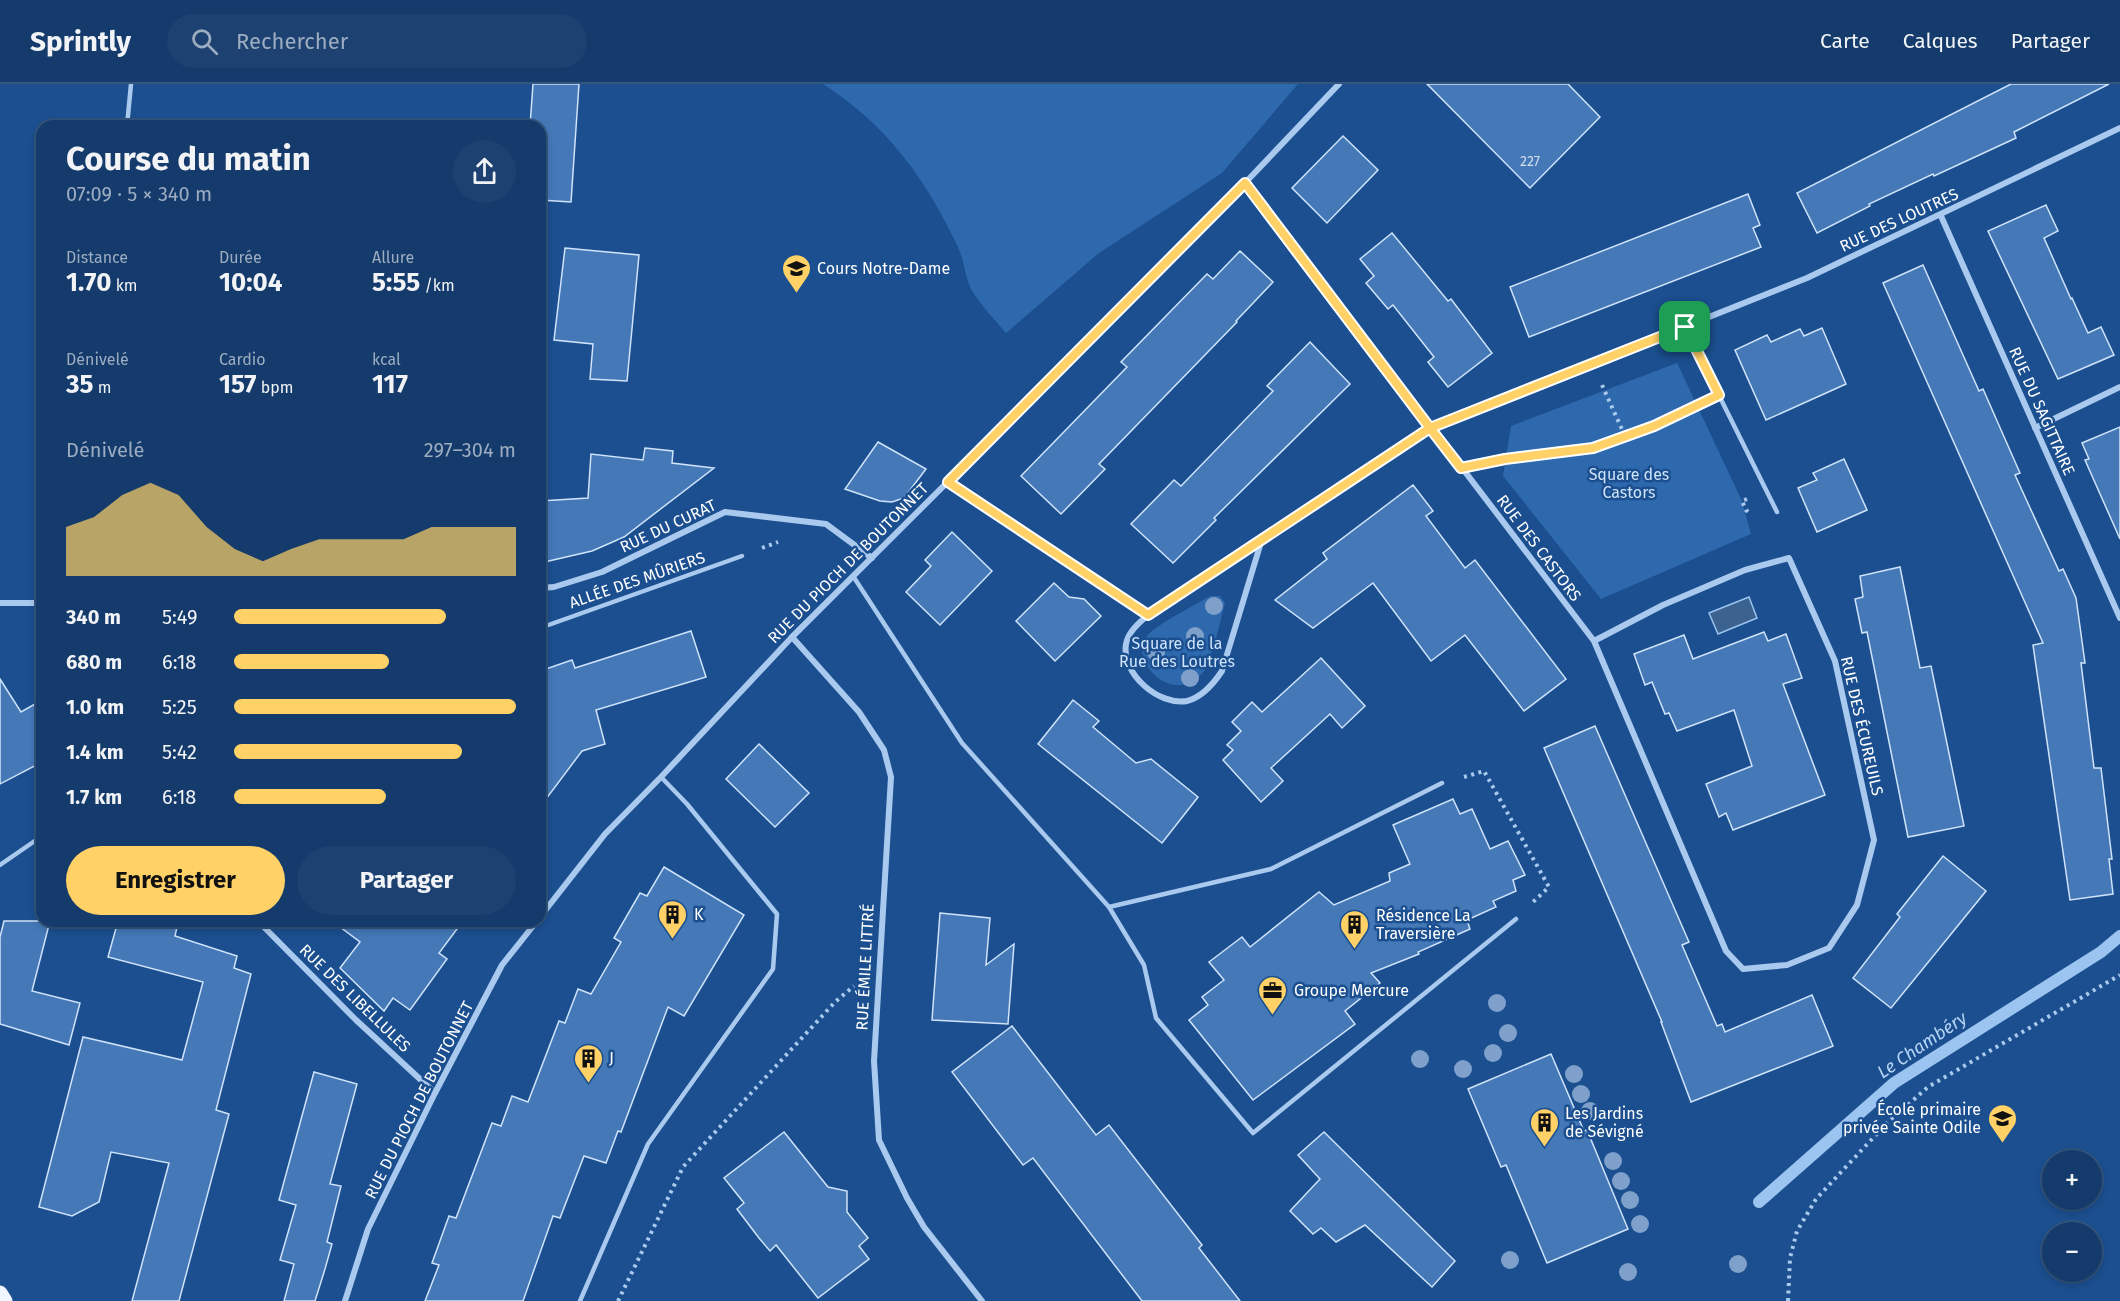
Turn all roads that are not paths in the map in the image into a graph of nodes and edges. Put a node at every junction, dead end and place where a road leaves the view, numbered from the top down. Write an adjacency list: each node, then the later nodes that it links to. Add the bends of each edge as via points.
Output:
1 (131, 84): 3 (lane)
2 (1339, 84): 5 (street, RUE DU PIOCH DE BOUTONNET)
3 (128, 120)
4 (2120, 128): 6 (street, RUE DES LOUTRES)
5 (1245, 183): 9 (street, RUE DES CASTORS); 11 (street, RUE DU PIOCH DE BOUTONNET)
6 (1941, 216): 7 (street, RUE DES LOUTRES, via 1807,278); 10 (street, RUE DU SAGITTAIRE)
7 (1685, 327): 9 (street, RUE DES LOUTRES); 12 (lane)
8 (2120, 387): 10 (street)
9 (1430, 428): 13 (street, RUE DES LOUTRES); 24 (street, RUE DES CASTORS)
10 (2035, 428): 21 (street, RUE DU SAGITTAIRE)
11 (948, 482): 15 (street, RUE DU PIOCH DE BOUTONNET); 20 (street)
12 (1777, 513)
13 (1262, 539): 20 (street, RUE DES LOUTRES); 20 (street, RUE DES LOUTRES, via 1222,671 1201,694 1177,702 1163,698 1132,671 1126,642)
14 (742, 556): 22 (lane, ALLÉE DES MÛRIERS)
15 (872, 558): 16 (street, RUE DU PIOCH DE BOUTONNET); 17 (street, RUE DU CURAT, via 826,524 725,512 602,572)
16 (853, 576): 23 (street, RUE DU PIOCH DE BOUTONNET); 29 (lane, via 962,743)
17 (546, 588)
18 (0, 603): 19 (street)
19 (36, 603)
20 (1148, 615)
21 (2120, 618)
22 (546, 626)
23 (792, 637): 25 (street, RUE DU PIOCH DE BOUTONNET); 40 (street, RUE ÉMILE LITTRÉ, via 859,712 884,750 891,777 874,1061 879,1140 924,1227)
24 (1594, 641): 34 (street, RUE DES CASTORS, via 1726,951); 34 (street, RUE DES ÉCUREUILS, via 1663,605 1745,570 1788,558 1831,651 1874,840 1857,905 1829,948 1787,965)
25 (661, 777): 30 (street, RUE DU PIOCH DE BOUTONNET, via 605,834); 39 (lane, via 777,914 773,969 648,1144)
26 (1442, 783): 29 (lane, via 1271,869)
27 (36, 840): 28 (lane)
28 (0, 865)
29 (1109, 907): 31 (lane, via 1144,964 1156,1018 1253,1133)
30 (546, 909)
31 (1516, 919)
32 (264, 927): 35 (street, RUE DES LIBELLULES)
33 (532, 927): 35 (street, RUE DU PIOCH DE BOUTONNET, via 502,965)
34 (1743, 969)
35 (435, 1094): 38 (street, RUE DU PIOCH DE BOUTONNET, via 368,1229)
36 (0, 1293): 37 (main road)
37 (5, 1301)
38 (345, 1301)
39 (580, 1301)
40 (982, 1301)

